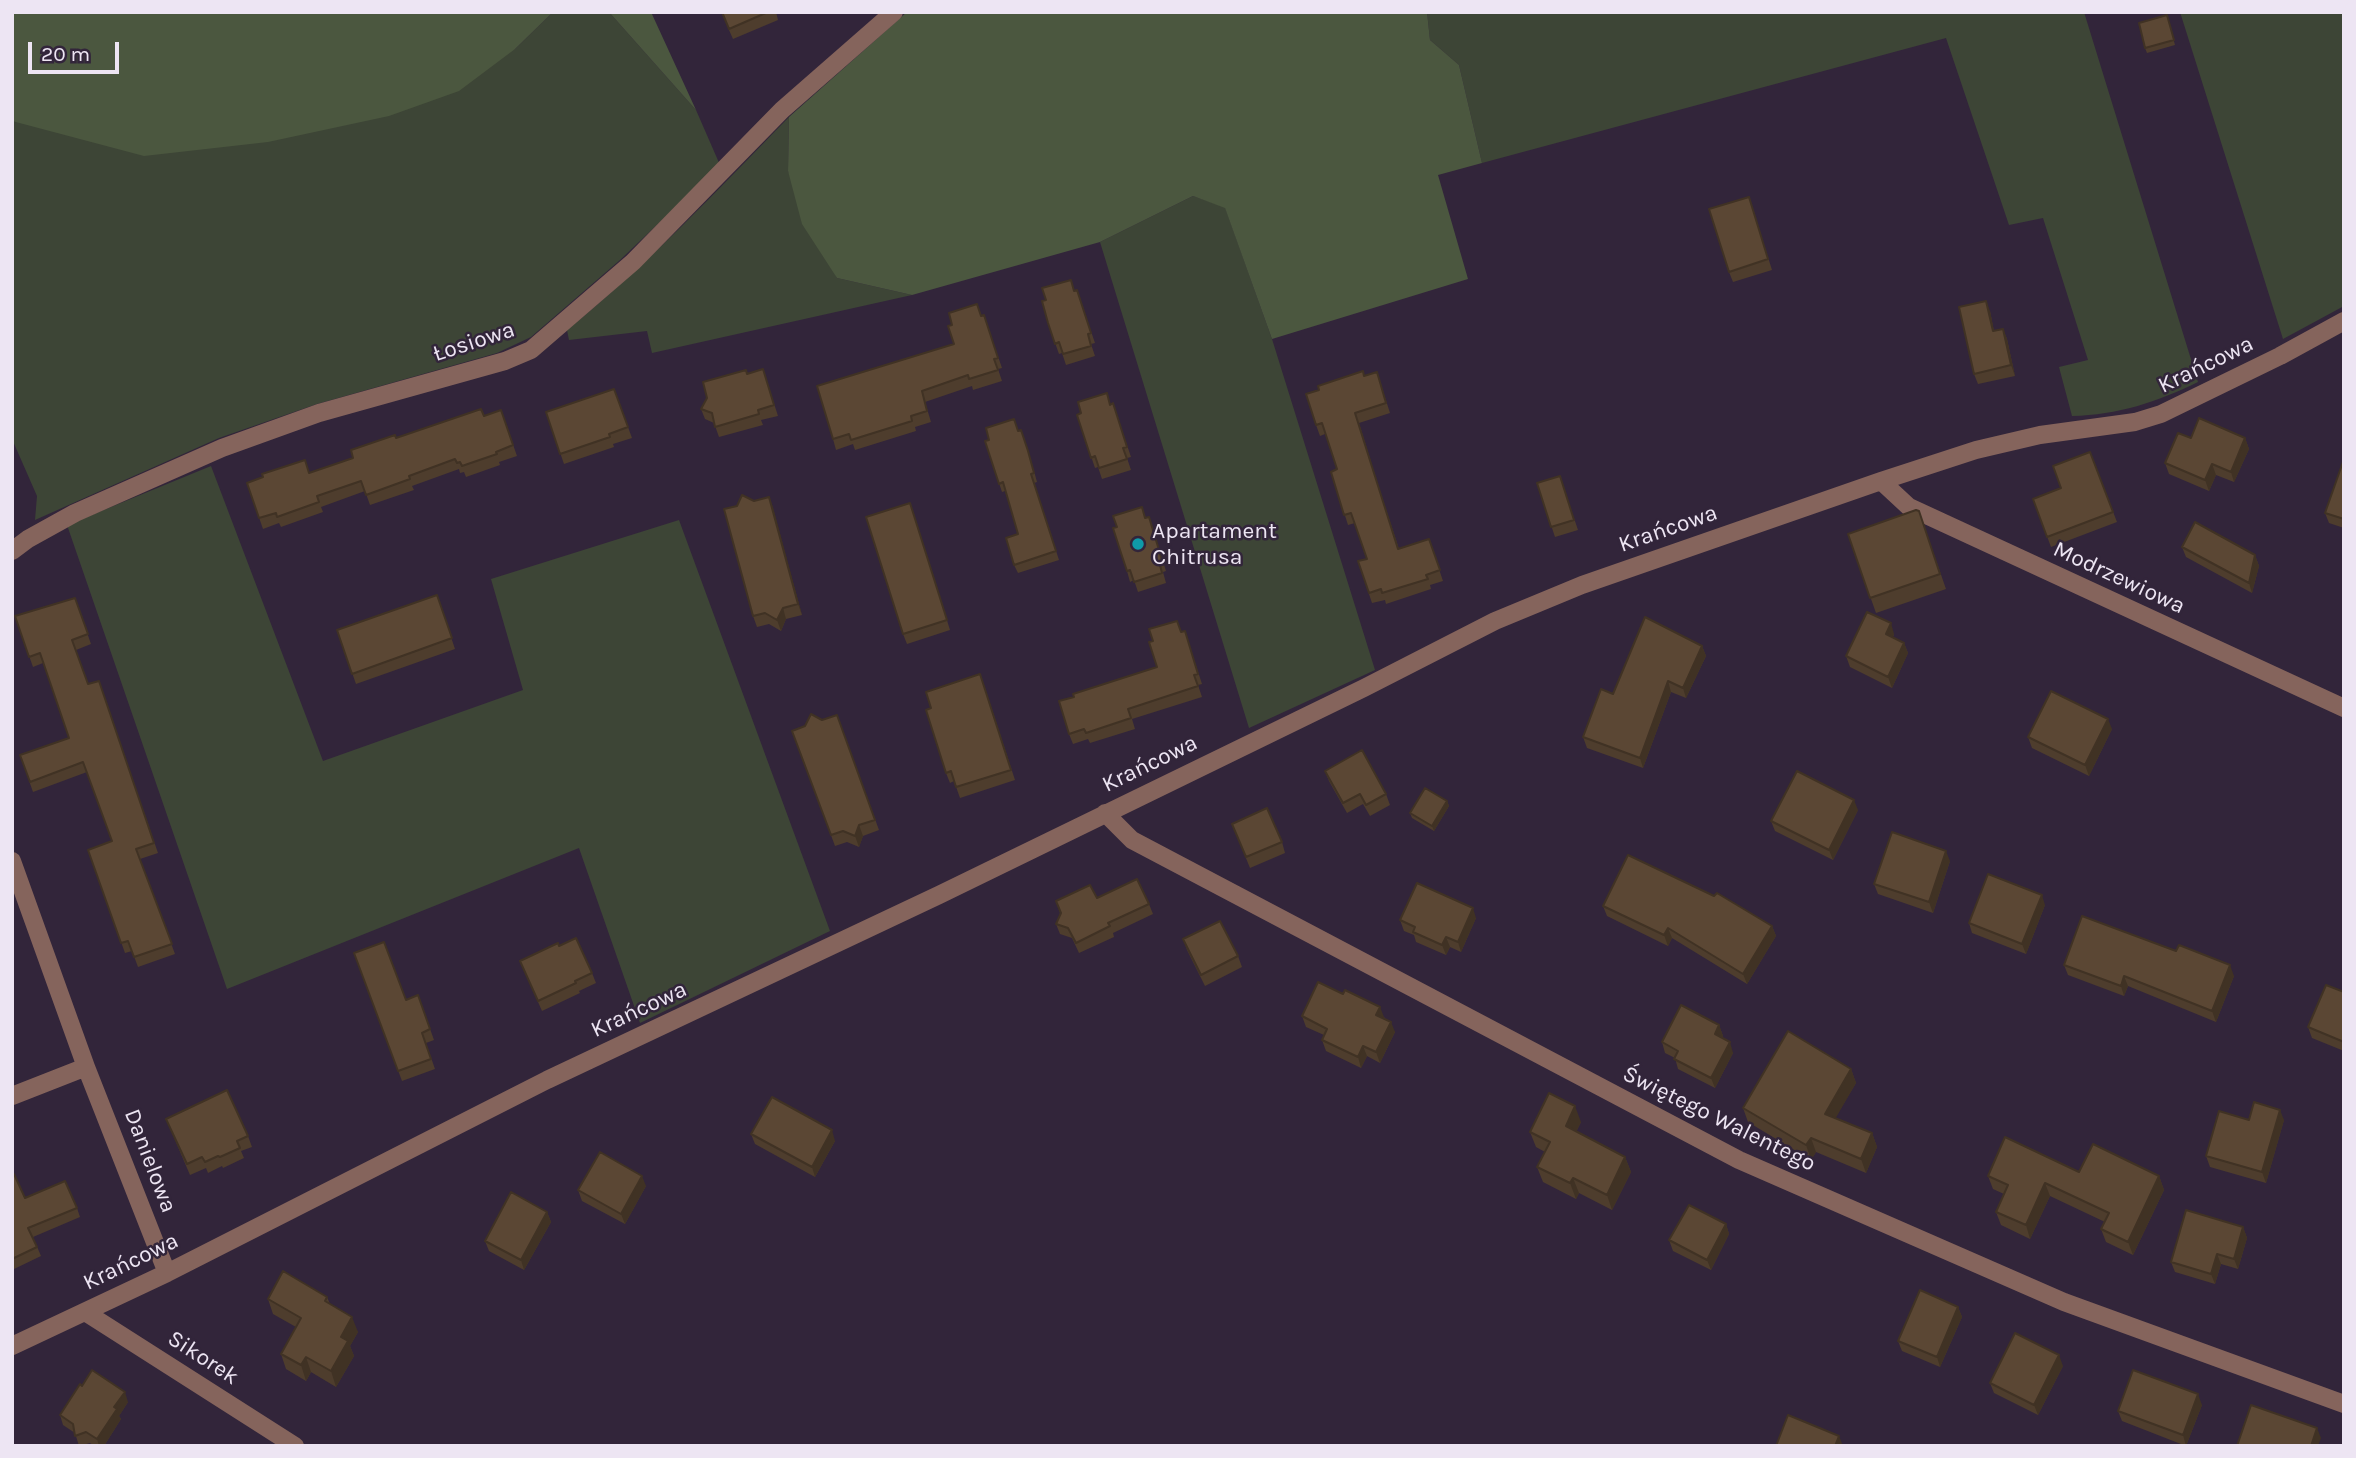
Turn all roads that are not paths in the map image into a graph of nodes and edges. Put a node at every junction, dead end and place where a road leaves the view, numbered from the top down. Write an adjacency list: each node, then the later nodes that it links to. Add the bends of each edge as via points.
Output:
1 (894, 12): 4 (street, Łosiowa, via 782,110 633,262 531,350 319,413 222,448 75,513)
2 (2344, 321): 3 (street, Krańcowa, via 2161,414 1976,450)
3 (1881, 481): 5 (street, Modrzewiowa, via 1909,507); 6 (street, Krańcowa, via 1583,585 1495,621)
4 (12, 551)
5 (2344, 708)
6 (1105, 813): 10 (street, Krańcowa, via 547,1080); 13 (street, Świętego Walentego, via 1132,840 1739,1160 2064,1302)
7 (12, 861): 8 (street, Danielowa)
8 (86, 1067): 9 (street); 10 (street, Danielowa)
9 (12, 1096)
10 (167, 1273): 11 (street, Krańcowa)
11 (85, 1312): 12 (street, Krańcowa); 14 (street, Sikorek)
12 (12, 1346)
13 (2344, 1404)
14 (295, 1446)

